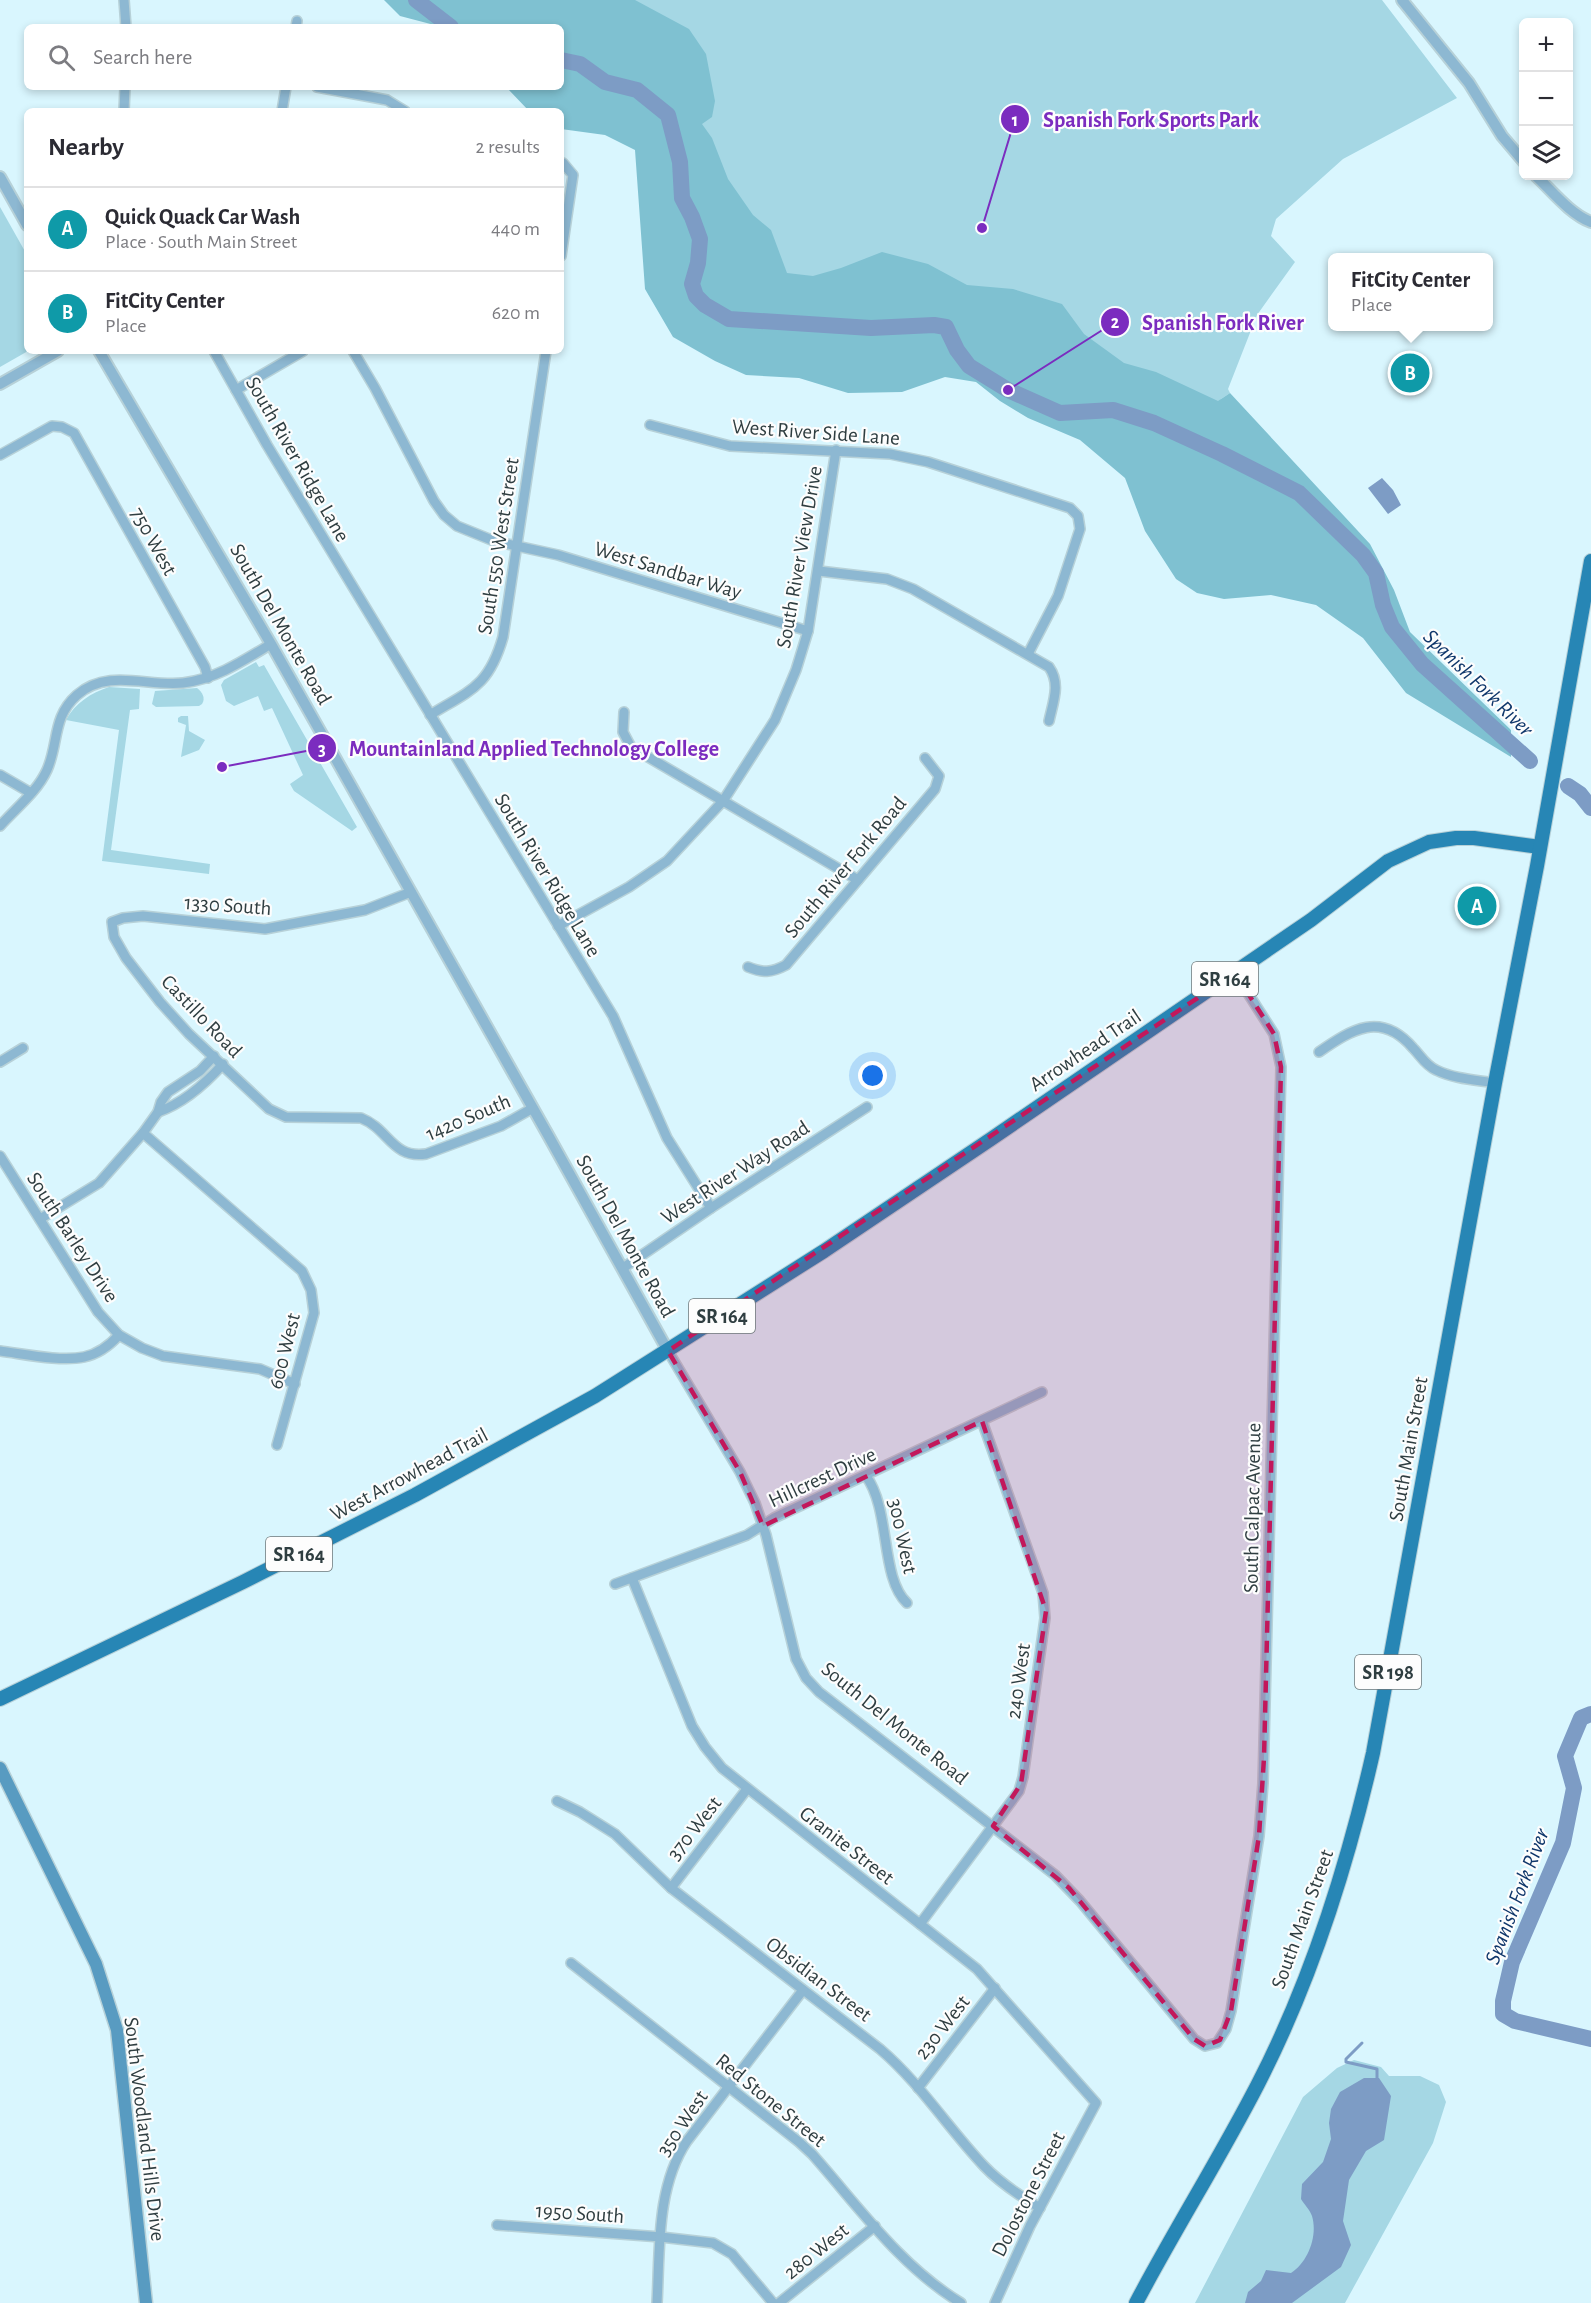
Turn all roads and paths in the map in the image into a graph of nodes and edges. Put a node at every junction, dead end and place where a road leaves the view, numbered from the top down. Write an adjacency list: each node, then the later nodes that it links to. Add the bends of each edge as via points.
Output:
1 (124, 0): 3 (street)
2 (1402, 0): 10 (street, via 1469,83)
3 (126, 24)
4 (125, 90): 7 (street)
5 (286, 90): 8 (street)
6 (333, 90): 9 (street, via 387,100)
7 (124, 108)
8 (282, 108)
9 (401, 108)
10 (1519, 156)
11 (564, 164): 16 (street, via 573,175)
12 (0, 177): 14 (street)
13 (1540, 180): 15 (street)
14 (24, 220)
15 (1591, 222)
16 (564, 236)
17 (53, 354): 23 (street)
18 (101, 354): 32 (street, South Del Monte Road)
19 (216, 354): 24 (street, South River Ridge Lane)
20 (298, 354): 24 (street)
21 (355, 354): 28 (street, West Sandbar Way, via 444,515 475,534)
22 (546, 354): 28 (street, South 550 West Street)
23 (0, 384)
24 (236, 390): 36 (street, South River Ridge Lane)
25 (650, 425): 26 (street, West River Side Lane, via 730,446)
26 (836, 450): 30 (street, South River View Drive); 33 (street, West River Side Lane, via 890,454 928,462 1071,508 1078,516 1080,529 1066,578)
27 (0, 455): 34 (street, 750 West, via 52,426 74,433 205,666)
28 (516, 545): 31 (street, West Sandbar Way); 36 (street, South 550 West Street, via 496,659 481,683)
29 (1591, 561): 43 (main road, South Main Street / SR 198)
30 (819, 571): 31 (street, South River View Drive); 33 (street, via 887,579)
31 (808, 631): 41 (street, South River View Drive, via 775,720)
32 (271, 644): 34 (street); 45 (street, South Del Monte Road)
33 (1028, 654): 37 (street, via 1056,676)
34 (208, 678): 40 (street, via 183,683 118,679 88,687 76,695 59,718 48,768)
35 (624, 712): 41 (street, via 623,732 631,747)
36 (430, 715): 47 (street, South River Ridge Lane)
37 (1049, 721)
38 (925, 758): 44 (street, South River Fork Road, via 939,776 935,789)
39 (0, 775): 40 (street)
40 (31, 793): 42 (street)
41 (723, 801): 44 (street); 47 (street, South River View Drive, via 667,861)
42 (0, 826)
43 (1540, 847): 49 (main road, Arrowhead Trail / SR 164, via 1474,838 1429,842 1388,861); 55 (main road, South Main Street / SR 198)
44 (858, 880): 48 (street, South River Fork Road, via 786,964 773,972)
45 (411, 892): 46 (street, 1330 South, via 365,910 265,929 143,916); 57 (street, South Del Monte Road)
46 (112, 922): 52 (street, Castillo Road, via 114,936 126,958 189,1034)
47 (558, 926): 62 (street, South River Ridge Lane, via 613,1016 667,1138)
48 (748, 967)
49 (1234, 972): 67 (main road, Arrowhead Trail / SR 164, via 824,1251); 87 (street, South Calpac Avenue, via 1274,1034 1281,1067 1262,1808 1231,2011 1222,2037)
50 (23, 1048): 53 (street)
51 (1319, 1052): 55 (street, via 1358,1028 1390,1030 1438,1071)
52 (214, 1056): 54 (street, Castillo Road); 58 (street, via 200,1071 168,1092)
53 (0, 1062)
54 (223, 1064): 58 (street, via 205,1084); 59 (street, Castillo Road, via 269,1109)
55 (1496, 1083): 101 (main road, South Main Street / SR 198, via 1373,1753 1343,1874 1307,1974 1258,2083)
56 (867, 1107): 62 (street, West River Way Road)
57 (533, 1108): 59 (street, 1420 South, via 501,1126 414,1156 395,1147 383,1131 361,1118); 64 (street, South Del Monte Road)
58 (158, 1112): 60 (street)
59 (286, 1117)
60 (143, 1133): 63 (street, via 99,1183); 68 (street, 600 West, via 302,1271 311,1290 314,1313)
61 (0, 1156): 63 (street, South Barley Drive)
62 (711, 1208): 64 (street, West River Way Road)
63 (40, 1219): 65 (street, South Barley Drive, via 98,1312)
64 (623, 1268): 67 (street, South Del Monte Road)
65 (119, 1335): 66 (street, via 110,1345 84,1357); 68 (street, South Barley Drive, via 163,1356 260,1370)
66 (0, 1351)
67 (668, 1351): 73 (street, South Del Monte Road, via 740,1472); 77 (main road, West Arrowhead Trail / SR 164, via 547,1424 416,1495)
68 (295, 1384): 71 (street, 600 West)
69 (1042, 1392): 70 (street, Hillcrest Drive)
70 (982, 1421): 72 (street, Hillcrest Drive); 81 (street, 240 West, via 1045,1605 1021,1784)
71 (277, 1445)
72 (866, 1476): 73 (street, Hillcrest Drive); 76 (street, 300 West, via 877,1496 895,1586)
73 (763, 1526): 74 (street, Hillcrest Drive); 81 (street, South Del Monte Road, via 793,1649 806,1678 826,1698)
74 (632, 1578): 75 (street, Hillcrest Drive); 79 (street, Granite Street, via 692,1726 712,1757)
75 (615, 1584)
76 (907, 1603)
77 (0, 1699)
78 (0, 1768): 95 (main road, South Woodland Hills Drive, via 96,1964 117,2030)
79 (747, 1789): 82 (street, 370 West); 83 (street, Granite Street)
80 (557, 1801): 82 (street, Obsidian Street, via 615,1834)
81 (993, 1826): 83 (street, 240 West); 87 (street, South Del Monte Road, via 1069,1888 1194,2039)
82 (671, 1888): 86 (street, Obsidian Street)
83 (920, 1924): 85 (street, Granite Street)
84 (571, 1963): 88 (street, Red Stone Street)
85 (995, 1988): 89 (street, 230 West); 90 (street, Granite Street)
86 (803, 1990): 88 (street, 350 West); 89 (street, Obsidian Street, via 880,2049)
87 (1210, 2046)
88 (728, 2086): 93 (street, Red Stone Street, via 806,2148); 94 (street, 350 West, via 673,2165)
89 (918, 2088): 91 (street, Obsidian Street, via 984,2166 1008,2188)
90 (1096, 2103): 91 (street, Dolostone Street)
91 (1040, 2208): 100 (street, Dolostone Street)
92 (497, 2225): 94 (street, 1950 South)
93 (875, 2226): 98 (street, 280 West); 99 (street, Red Stone Street, via 912,2266)
94 (661, 2237): 96 (street, 350 West); 97 (street, 1950 South, via 720,2246 732,2254)
95 (146, 2303)
96 (657, 2303)
97 (773, 2303)
98 (779, 2303)
99 (961, 2303)
100 (995, 2303)
101 (1136, 2303)

